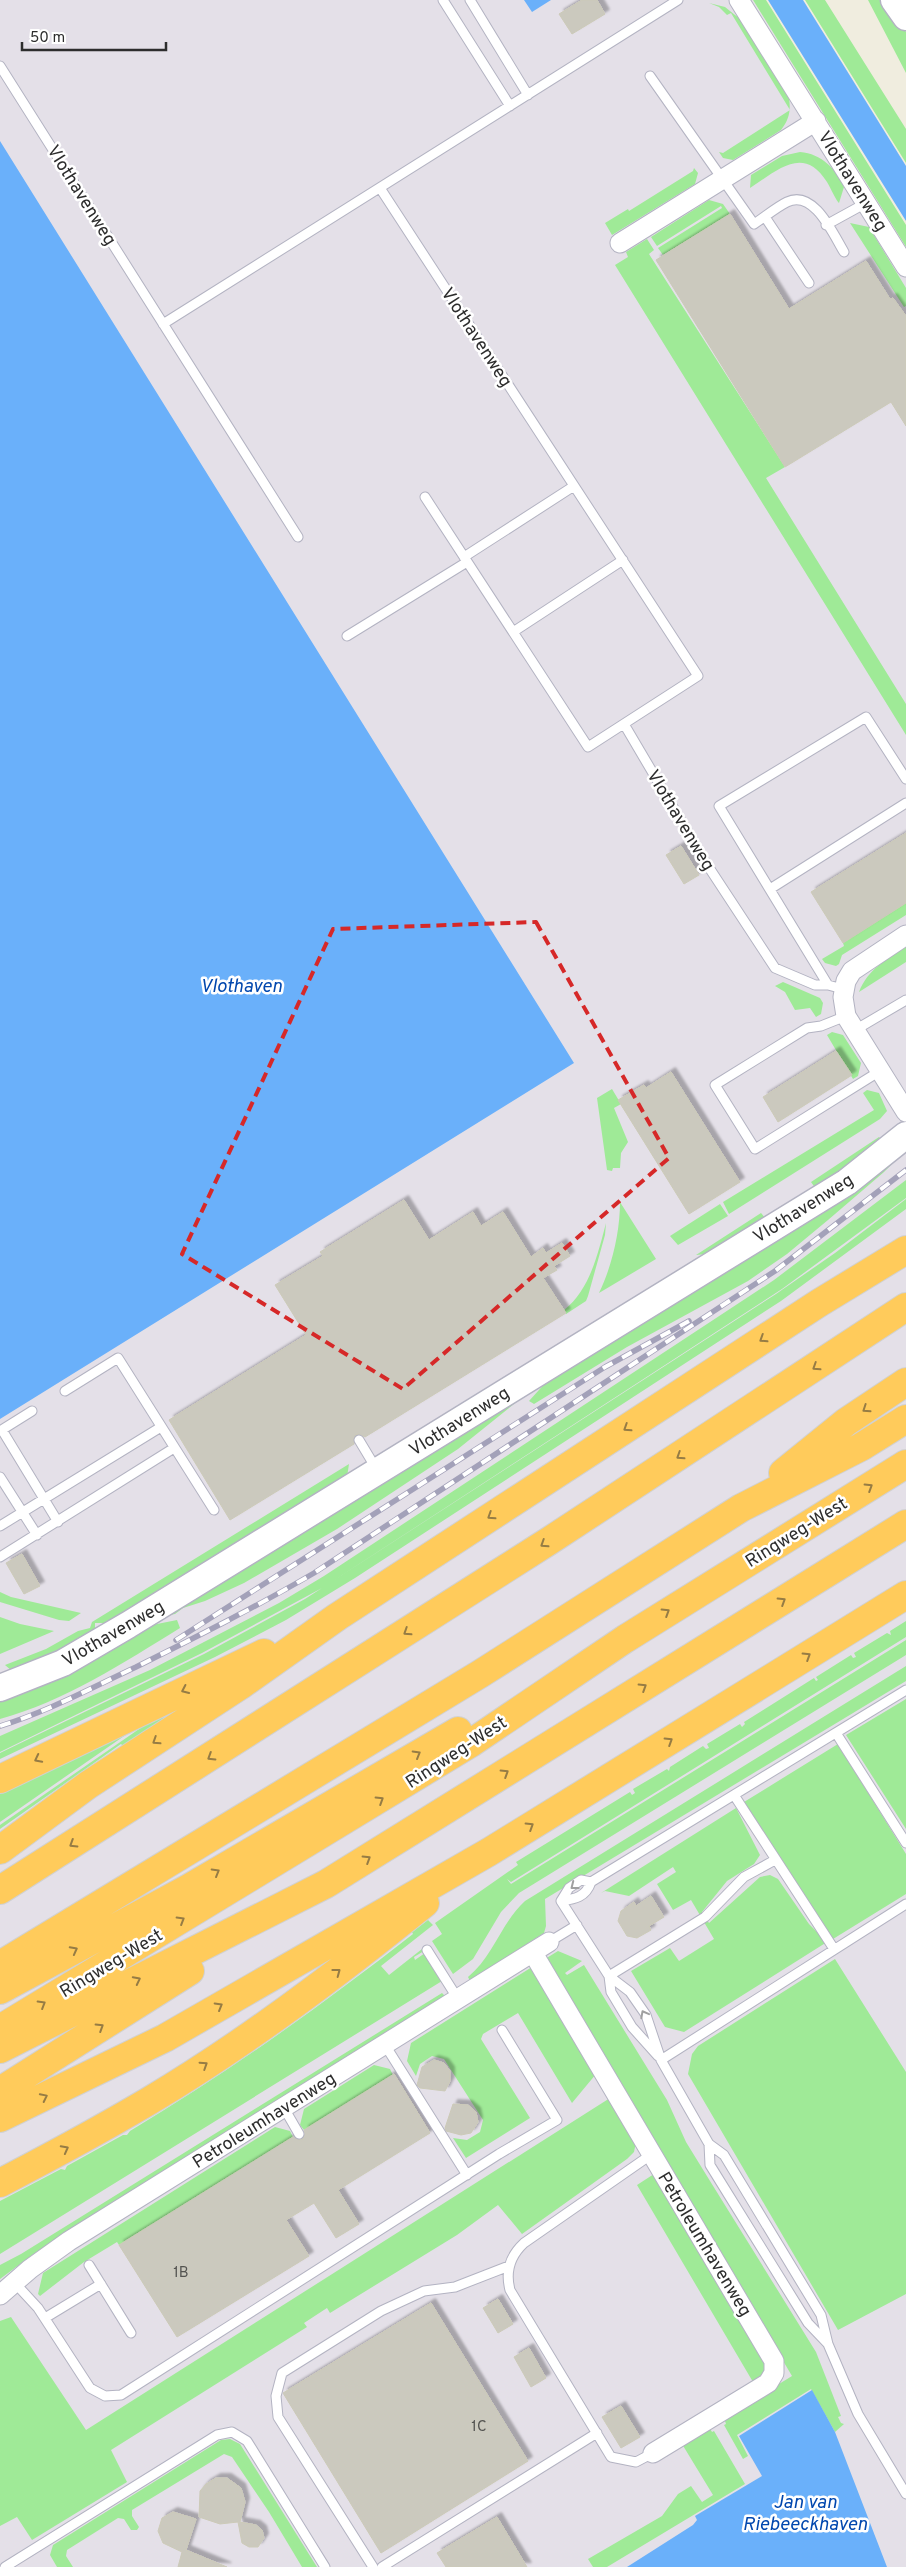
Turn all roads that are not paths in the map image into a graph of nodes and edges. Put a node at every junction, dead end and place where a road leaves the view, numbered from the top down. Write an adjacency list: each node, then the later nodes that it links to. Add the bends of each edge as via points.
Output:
1 (443, 0): 10 (lane)
2 (470, 0): 9 (lane)
3 (678, 0): 9 (lane)
4 (739, 0): 11 (street, Vlothavenweg)
5 (894, 0): 6 (main road)
6 (906, 17)
7 (0, 66): 21 (lane, Vlothavenweg)
8 (650, 76): 12 (lane)
9 (528, 95): 10 (lane)
10 (510, 106): 13 (lane)
11 (816, 121): 12 (street, Vlothavenweg); 14 (street, Vlothavenweg)
12 (723, 179): 15 (lane, via 754,224); 17 (street, Vlothavenweg)
13 (380, 188): 21 (lane); 22 (lane, Vlothavenweg)
14 (866, 203): 16 (lane); 19 (street, Vlothavenweg)
15 (765, 217): 16 (lane, via 787,202 801,200 816,208); 20 (lane)
16 (826, 225): 18 (lane)
17 (620, 243)
18 (844, 252)
19 (906, 267)
20 (809, 283)
21 (164, 324): 24 (lane, Vlothavenweg)
22 (574, 486): 25 (lane); 26 (lane, Vlothavenweg)
23 (425, 497): 25 (lane, Vlothavenweg)
24 (298, 537)
25 (465, 560): 27 (lane, Vlothavenweg); 28 (lane)
26 (622, 560): 27 (lane); 29 (lane, Vlothavenweg, via 698,676)
27 (512, 632): 29 (lane, Vlothavenweg, via 588,747)
28 (347, 636)
29 (624, 724): 34 (lane, Vlothavenweg, via 706,863 776,968 815,985)
30 (906, 779): 32 (lane, via 866,717 720,806)
31 (906, 803): 32 (lane)
32 (770, 889): 34 (lane)
33 (906, 935): 34 (street, via 857,966)
34 (836, 987): 36 (street)
35 (906, 1000): 36 (lane)
36 (851, 1023): 37 (street); 37 (lane, via 807,1028 715,1085 755,1149)
37 (880, 1071): 38 (street)
38 (906, 1112)
39 (906, 1135): 55 (main road, Vlothavenweg, via 847,1182)
40 (906, 1232): 42 (highway)
41 (906, 1250): 42 (highway)
42 (819, 1303): 67 (highway, one-way to 67)
43 (906, 1307): 45 (highway)
44 (906, 1317): 45 (highway)
45 (857, 1340): 79 (highway, one-way to 79, via 524,1557)
46 (906, 1382): 58 (highway, one-way to 58, via 846,1422)
47 (65, 1391): 50 (lane, via 118,1358)
48 (32, 1411): 51 (lane)
49 (906, 1419): 58 (highway)
50 (161, 1427): 53 (lane); 57 (lane)
51 (1, 1431): 57 (lane)
52 (359, 1440): 55 (lane)
53 (174, 1448): 59 (lane); 61 (lane)
54 (906, 1464): 68 (highway, Ringweg-West, one-way to 54)
55 (378, 1471): 69 (main road, Vlothavenweg, via 88,1650)
56 (0, 1477): 60 (lane)
57 (44, 1499): 60 (lane); 61 (lane)
58 (741, 1508): 86 (highway, via 480,1674)
59 (214, 1510)
60 (22, 1512): 63 (lane); 64 (lane)
61 (58, 1522): 64 (lane)
62 (906, 1524): 78 (highway, Ringweg-West, one-way to 62)
63 (0, 1526)
64 (37, 1535): 65 (lane)
65 (0, 1557)
66 (906, 1595): 76 (highway, one-way to 66)
67 (337, 1616): 72 (highway, one-way to 72); 75 (highway, one-way to 75, via 241,1685 88,1785)
68 (625, 1639): 88 (highway, one-way to 68, via 187,1889 462,1728); 90 (highway, Ringweg-West, one-way to 68, via 471,1744)
69 (0, 1688)
70 (906, 1690): 71 (lane)
71 (836, 1733): 73 (lane); 74 (lane)
72 (0, 1779)
73 (734, 1795): 77 (lane); 81 (lane, via 591,1882 582,1880 569,1888 561,1901)
74 (906, 1843)
75 (0, 1850)
76 (489, 1852): 97 (highway, one-way to 76, via 165,2038); 102 (highway, one-way to 76, via 88,2137 233,2047 334,1975)
77 (775, 1860): 83 (lane); 87 (lane, via 744,1877 705,1917)
78 (326, 1884): 93 (highway, Ringweg-West, one-way to 78); 95 (highway, one-way to 78)
79 (0, 1890)
80 (906, 1904): 83 (lane)
81 (577, 1925): 82 (lane); 87 (lane)
82 (550, 1942): 85 (street, Petroleumhavenweg)
83 (834, 1949): 94 (lane)
84 (428, 1950): 89 (lane)
85 (533, 1953): 89 (street, Petroleumhavenweg); 100 (street, Petroleumhavenweg)
86 (0, 1965)
87 (609, 1976): 94 (lane, via 610,1992 632,2027); 94 (lane, one-way to 87, via 646,2015 630,1992)
88 (0, 1990)
89 (458, 1999): 92 (street, Petroleumhavenweg)
90 (0, 2029)
91 (502, 2030): 101 (lane, via 557,2120)
92 (385, 2045): 96 (street, Petroleumhavenweg); 101 (lane)
93 (0, 2048)
94 (661, 2060): 99 (lane)
95 (0, 2091)
96 (284, 2108): 98 (lane); 105 (street, Petroleumhavenweg, via 69,2241)
97 (0, 2118)
98 (299, 2134)
99 (708, 2144): 110 (lane, via 710,2165 808,2323); 110 (lane, via 724,2155 821,2315)
100 (652, 2154): 104 (lane, via 524,2243); 112 (street, Petroleumhavenweg, via 775,2367 768,2383)
101 (467, 2175): 108 (lane, via 121,2395 105,2396 90,2388)
102 (0, 2183)
103 (88, 2264): 106 (lane)
104 (509, 2266): 111 (lane, via 510,2290); 116 (lane, via 455,2287 424,2292 381,2311 282,2373 276,2396 278,2417)
105 (14, 2282): 107 (street, Petroleumhavenweg); 108 (lane)
106 (101, 2284): 108 (lane); 109 (lane)
107 (0, 2295)
108 (45, 2318)
109 (131, 2333)
110 (828, 2344): 113 (lane, via 858,2414)
111 (597, 2433): 112 (lane, Petroleumhavenweg, via 611,2457 636,2462); 117 (lane)
112 (653, 2452)
113 (906, 2494)
114 (5, 2567): 115 (lane, via 217,2435 232,2432 247,2441)
115 (325, 2567)
116 (373, 2567)
117 (382, 2567)

